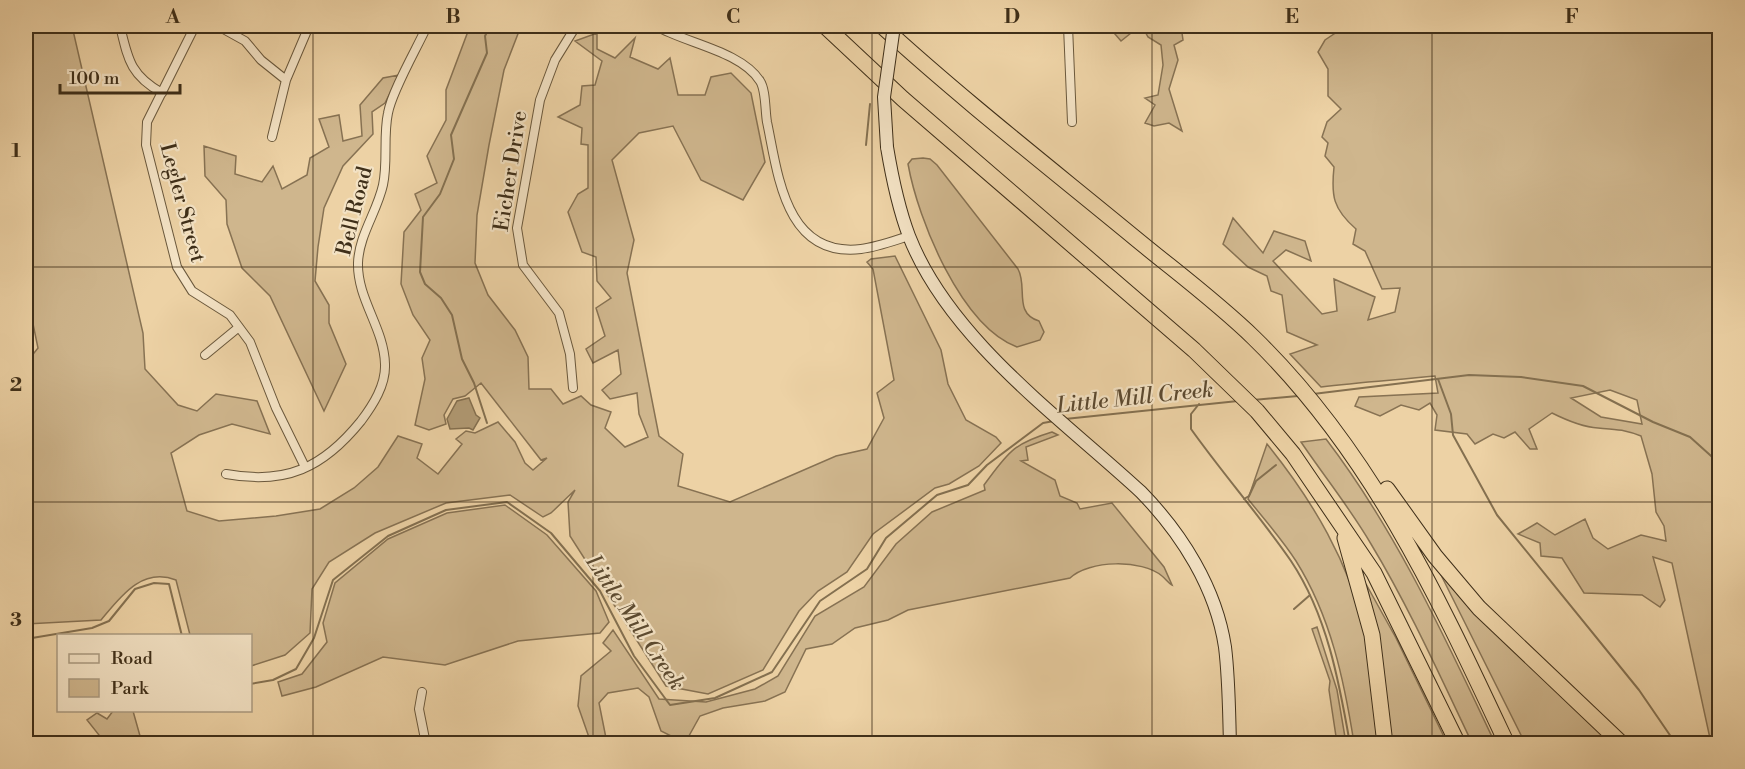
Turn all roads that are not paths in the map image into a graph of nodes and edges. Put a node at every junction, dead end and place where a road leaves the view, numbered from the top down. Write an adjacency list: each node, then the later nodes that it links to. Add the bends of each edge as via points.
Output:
1 (120, 26): 13 (street, via 135,72)
2 (195, 26): 13 (street, Legler Street)
3 (218, 26): 12 (street, via 245,41)
4 (309, 26): 12 (street)
5 (428, 26): 20 (street, Bell Road, via 388,112 383,187 362,239 358,262 359,283 381,338 386,365 381,388 350,435 319,462)
6 (576, 26): 19 (street, Eicher Drive, via 555,60 540,100 517,228 523,265 559,313 570,354)
7 (656, 26): 16 (street, via 739,63 760,82 787,208 812,237 831,247 852,250)
8 (825, 26): 23 (highway, via 903,99 1194,350 1257,411)
9 (882, 26): 21 (highway, via 957,92 1213,300 1255,339)
10 (894, 26): 16 (main road, bridge, via 884,97 887,147 891,176)
11 (1068, 26): 14 (street)
12 (286, 80): 15 (street)
13 (162, 93): 17 (street, Legler Street, via 147,122 146,145 177,267 192,291 230,315)
14 (1072, 122)
15 (272, 137)
16 (909, 236): 26 (main road, via 955,315 981,345 1157,508 1178,536 1199,571 1225,646)
17 (239, 327): 18 (street); 20 (street, Legler Street, via 250,342)
18 (205, 355)
19 (573, 388)
20 (304, 467): 22 (street, Bell Road, via 282,476 255,479)
21 (1366, 472): 29 (highway, via 1432,588); 30 (highway, via 1386,487 1434,556 1479,608)
22 (226, 474)
23 (1341, 522): 27 (highway, via 1372,635); 28 (highway, via 1374,573)
24 (422, 692): 25 (street, via 419,709)
25 (426, 744)
26 (1230, 744)
27 (1385, 744)
28 (1458, 744)
29 (1507, 744)
30 (1622, 744)

